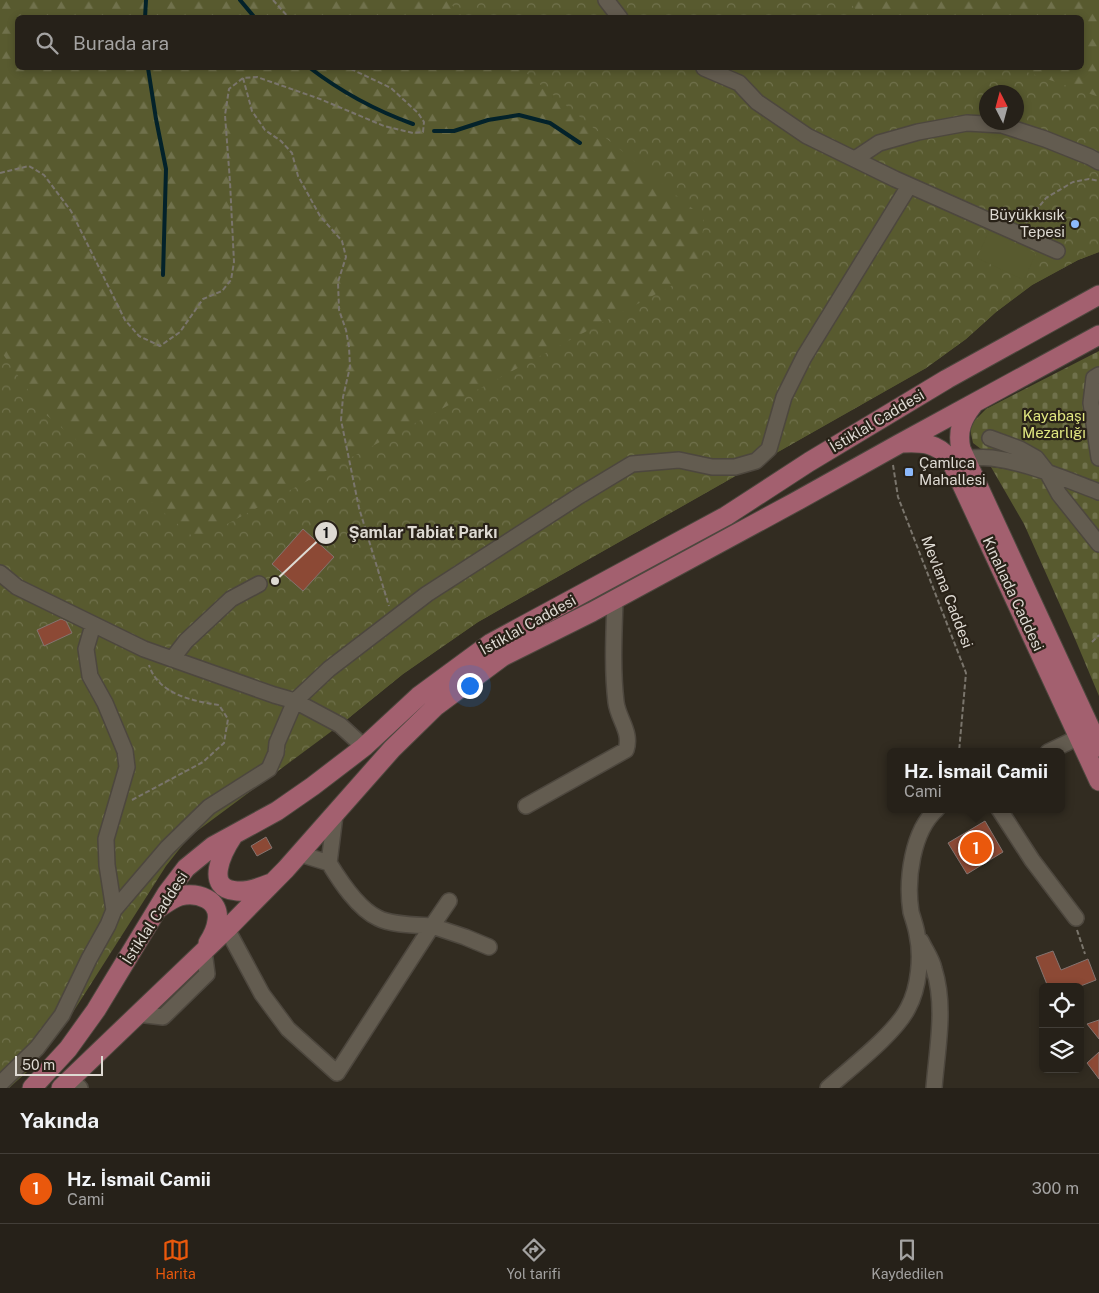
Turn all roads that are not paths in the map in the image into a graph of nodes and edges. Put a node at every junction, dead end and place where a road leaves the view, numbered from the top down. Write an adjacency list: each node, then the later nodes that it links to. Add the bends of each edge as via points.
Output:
1 (606, 0): 2 (street)
2 (618, 15)
3 (709, 70): 4 (street, via 739,83 757,102 807,136)
4 (854, 159): 5 (street, via 879,143 967,123 1002,125); 6 (street)
5 (1099, 162)
6 (909, 186): 7 (street); 26 (street, via 804,357 784,397 769,448 756,461 735,467 712,467 679,460 632,464 443,584 329,669)
7 (1057, 251)
8 (1099, 295): 28 (main road, İstiklal Caddesi, via 947,379 726,516 491,643 419,696)
9 (1099, 335): 11 (main road, İstiklal Caddesi)
10 (1099, 375): 17 (street, via 1094,378 1091,403)
11 (975, 403): 12 (main road, via 960,426); 14 (main road, İstiklal Caddesi)
12 (959, 438): 15 (main road, via 950,434 941,436); 16 (main road, Kınalıada Caddesi)
13 (990, 438): 18 (street, via 1036,458)
14 (899, 444): 15 (main road, via 922,442); 23 (main road, İstiklal Caddesi)
15 (938, 448): 27 (main road, Kınalıada Caddesi, via 950,459)
16 (965, 458): 18 (street, via 991,458); 29 (main road, Kınalıada Caddesi)
17 (1099, 458)
18 (1047, 472): 19 (street); 20 (street)
19 (1099, 492)
20 (1099, 544)
21 (0, 574): 24 (street, via 17,588)
22 (259, 584): 25 (street, via 231,599 186,641)
23 (615, 600): 32 (street, via 614,679 616,704 629,740 626,750); 35 (main road, İstiklal Caddesi, via 502,657 436,706 392,749)
24 (93, 625): 25 (street); 42 (street, via 86,648 90,676 125,751 127,767 106,839)
25 (172, 659): 26 (street)
26 (295, 701): 28 (street, via 340,725); 42 (street, via 269,769 209,807 167,848)
27 (1079, 737): 30 (street); 31 (main road, Kınalıada Caddesi)
28 (364, 747): 36 (main road, İstiklal Caddesi, via 306,791)
29 (1099, 747)
30 (1056, 748)
31 (1099, 781)
32 (526, 806)
33 (934, 813): 46 (street, via 920,832 914,854 910,887)
34 (1002, 813): 43 (street)
35 (334, 815): 37 (main road, İstiklal Caddesi); 38 (street)
36 (233, 836): 39 (main road, via 218,865 218,878 224,887 236,891); 41 (main road, İstiklal Caddesi, via 213,846 186,868)
37 (300, 854): 38 (street); 39 (main road, İstiklal Caddesi)
38 (329, 863): 44 (street, via 366,911 378,919)
39 (274, 882): 45 (main road, İstiklal Caddesi)
40 (449, 901): 44 (street)
41 (159, 908): 48 (main road, via 178,897 197,894 210,900 216,908 218,920); 51 (main road, İstiklal Caddesi, via 96,1010 68,1049)
42 (114, 910): 49 (street, via 62,1015 38,1048)
43 (1076, 918)
44 (432, 926): 45 (street, via 337,1073 288,1029 262,994); 47 (street)
45 (227, 929): 48 (main road, İstiklal Caddesi)
46 (918, 936): 52 (street, via 918,978 908,1008 895,1027); 53 (street, via 934,968 940,997)
47 (489, 947)
48 (204, 951): 50 (main road, İstiklal Caddesi, via 137,1014)
49 (0, 1084)
50 (70, 1085)
51 (32, 1088)
52 (828, 1088)
53 (934, 1088)

